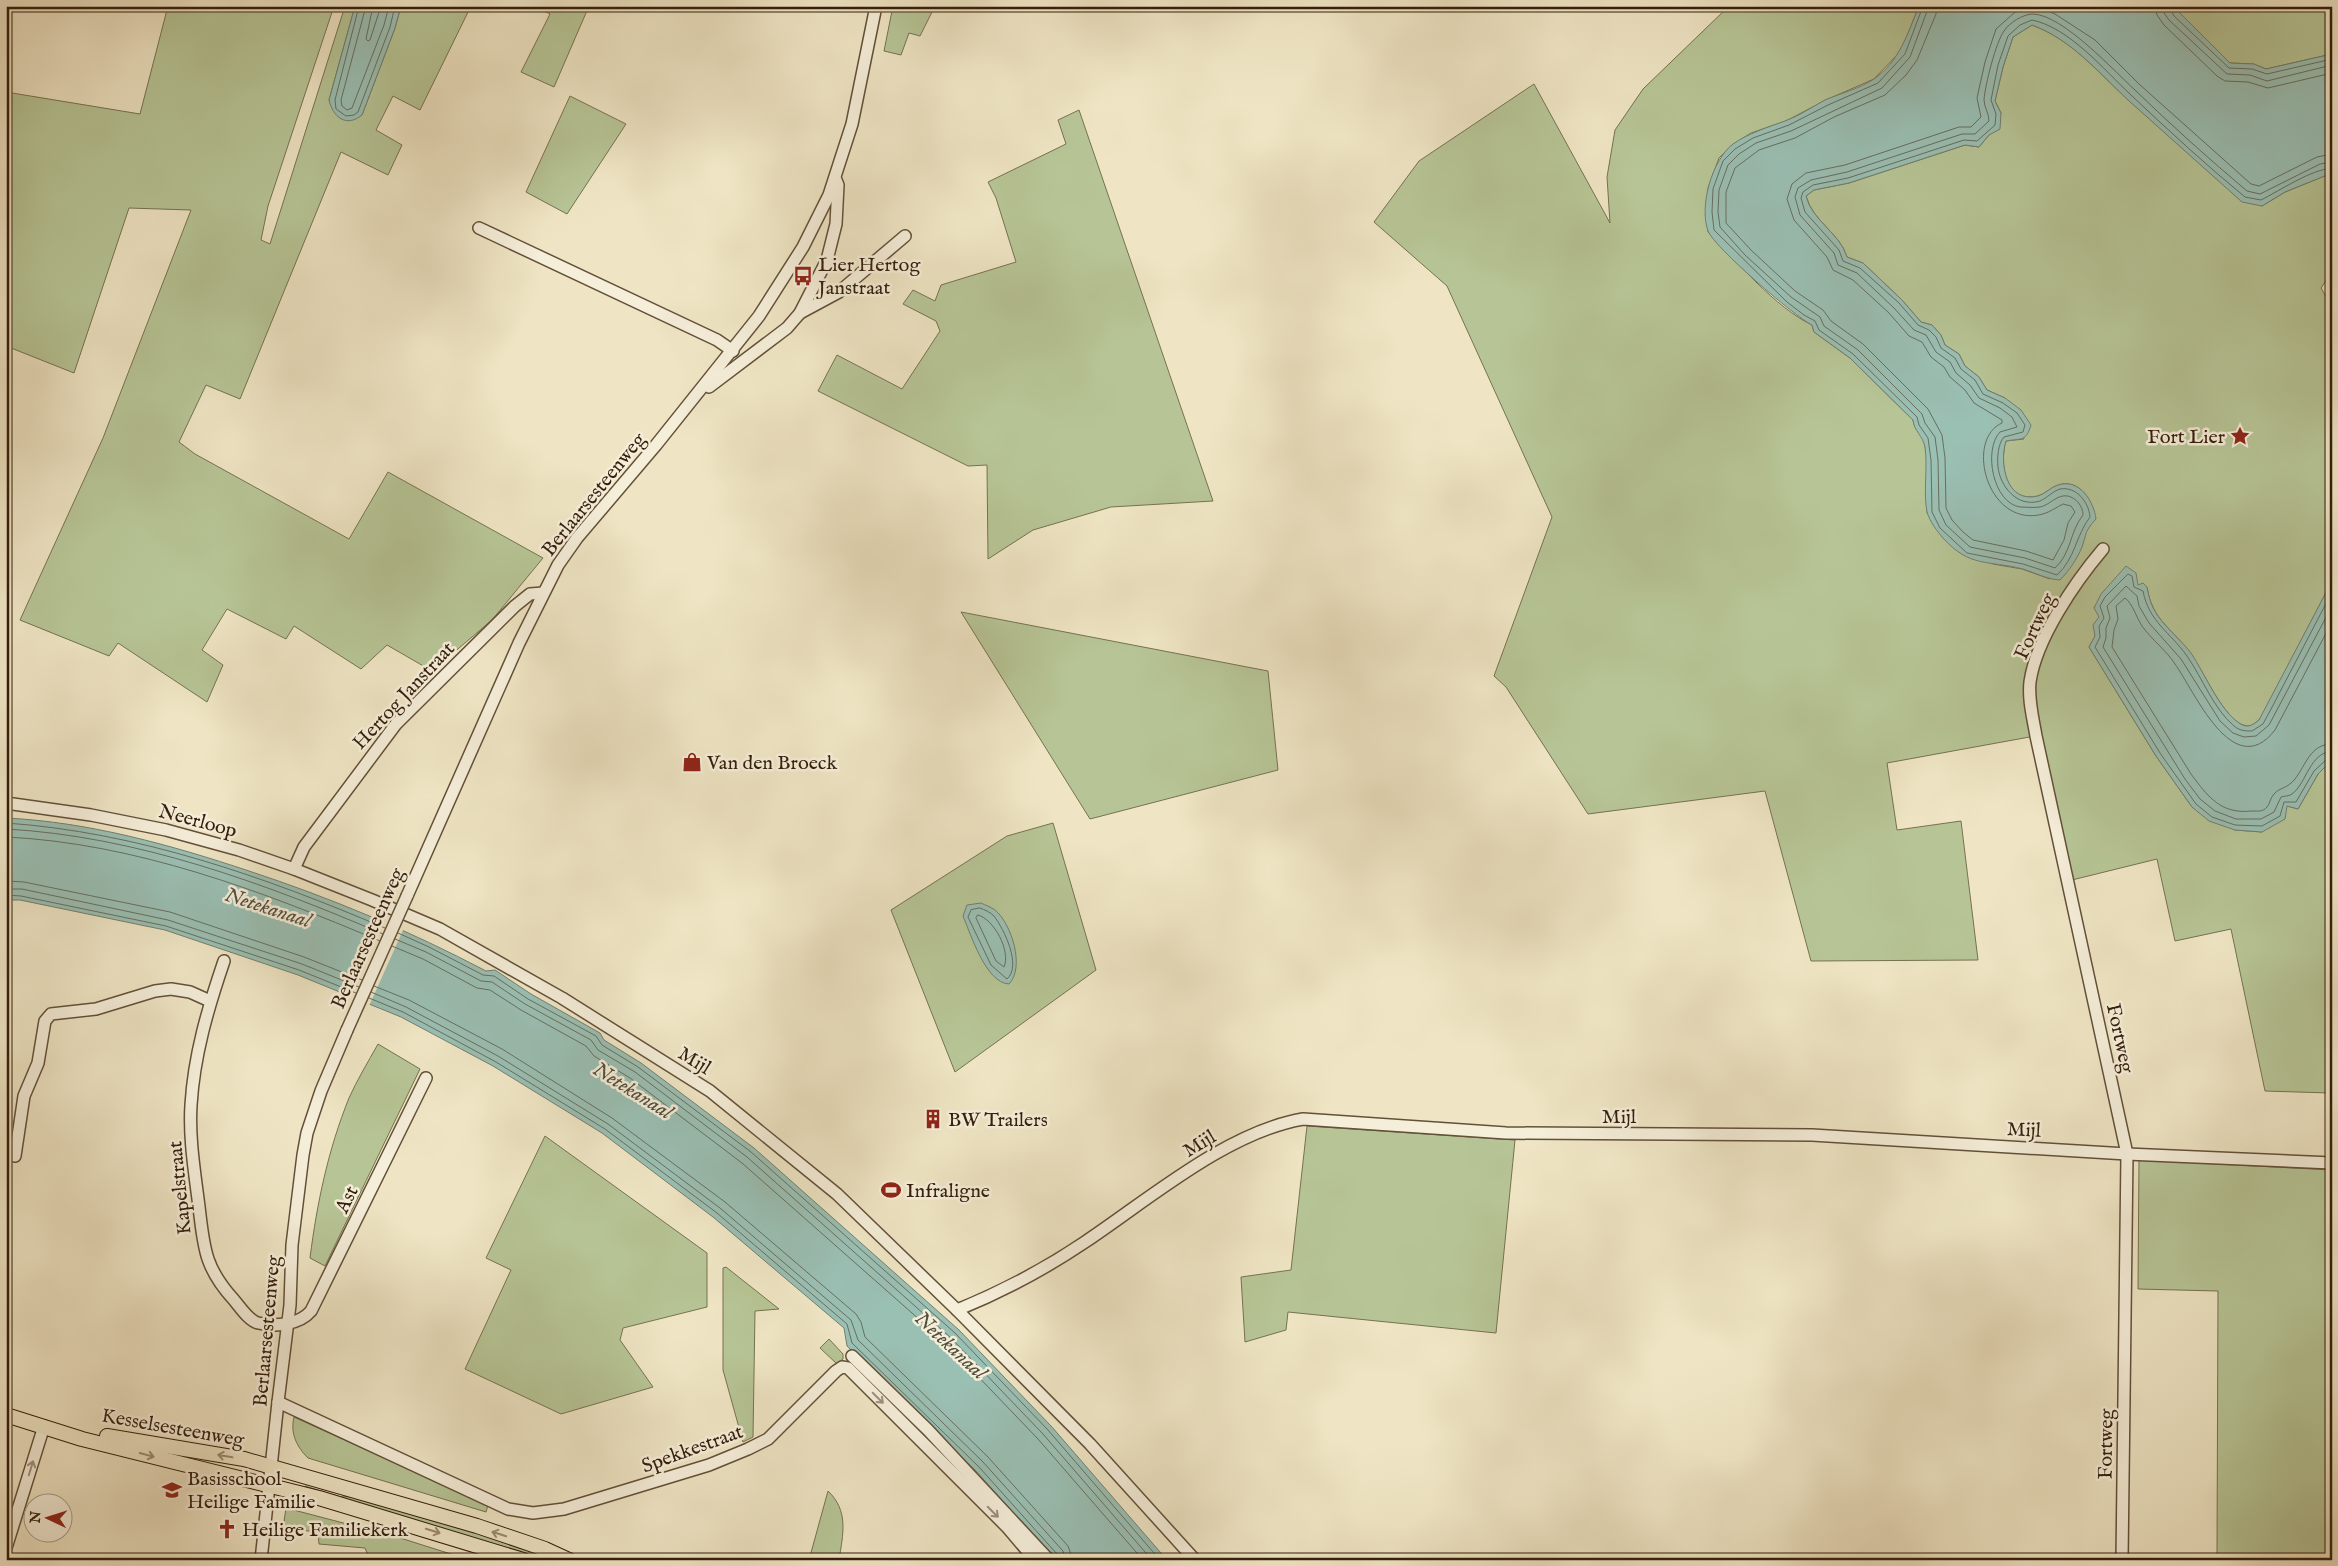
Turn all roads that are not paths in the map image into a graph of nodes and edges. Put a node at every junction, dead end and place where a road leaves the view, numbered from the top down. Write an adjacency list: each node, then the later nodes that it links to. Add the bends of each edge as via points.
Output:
1 (876, 6): 2 (street, Berlaarsesteenweg, via 852,124)
2 (835, 177): 5 (street, Berlaarsesteenweg, via 838,185 836,224 827,260); 6 (street, Berlaarsesteenweg, via 786,277)
3 (479, 228): 6 (street)
4 (905, 236): 5 (street, Berlaarsesteenweg, via 839,292)
5 (800, 313): 7 (street, Berlaarsesteenweg, via 787,328)
6 (733, 350): 7 (street, Berlaarsesteenweg)
7 (694, 399): 9 (street, Berlaarsesteenweg, via 577,538)
8 (2103, 549): 16 (street, Fortweg, via 2080,575 2046,636 2033,669 2030,701)
9 (543, 593): 11 (street, Hertog Janstraat, via 530,594 515,606 396,724 304,847); 20 (street, Berlaarsesteenweg, bridge, via 318,1098 303,1155)
10 (6, 803): 11 (street, Neerloop, via 142,824 239,850)
11 (294, 869): 12 (street, Neerloop)
12 (372, 900): 19 (street, Mijl, via 440,930 562,998 710,1091 837,1194)
13 (224, 961): 14 (street, Kapelstraat)
14 (210, 1001): 17 (street, via 190,992 171,989 96,1009 51,1014 45,1021 38,1063 24,1096); 20 (street, Kapelstraat, via 194,1072 191,1106 192,1148 207,1259 219,1282 255,1322 266,1325)
15 (426, 1078): 20 (street, Ast, via 312,1311 306,1317)
16 (2127, 1154): 18 (street, Mijl); 19 (street, Mijl, via 1804,1134 1506,1133 1303,1119 1271,1128 1230,1146 1165,1186 1063,1257); 35 (street, Fortweg)
17 (15, 1156)
18 (2332, 1163)
19 (957, 1310): 34 (street, Mijl, via 1090,1444)
20 (287, 1323): 22 (street, Berlaarsesteenweg)
21 (852, 1356): 33 (street, via 928,1430)
22 (278, 1402): 26 (street, Berlaarsesteenweg); 32 (street, Spekkestraat, one-way to 32, via 508,1509 533,1513 574,1507 709,1465 748,1449 768,1439 836,1371 848,1368)
23 (6, 1415): 24 (main road, Kesselsesteenweg)
24 (44, 1426): 25 (main road, Kesselsesteenweg); 28 (street, one-way to 24)
25 (66, 1432): 26 (main road, Kesselsesteenweg, one-way to 25, via 244,1459 83,1432); 27 (main road, Kesselsesteenweg, one-way to 27, via 82,1439)
26 (272, 1467): 27 (street, Berlaarsesteenweg); 31 (main road, Kesselsesteenweg, one-way to 26, via 477,1526)
27 (270, 1485): 29 (street, Berlaarsesteenweg); 30 (main road, Kesselsesteenweg, one-way to 30)
28 (6, 1548)
29 (261, 1560)
30 (523, 1560)
31 (569, 1560)
32 (1036, 1560)
33 (1049, 1560)
34 (1195, 1560)
35 (2122, 1560)

